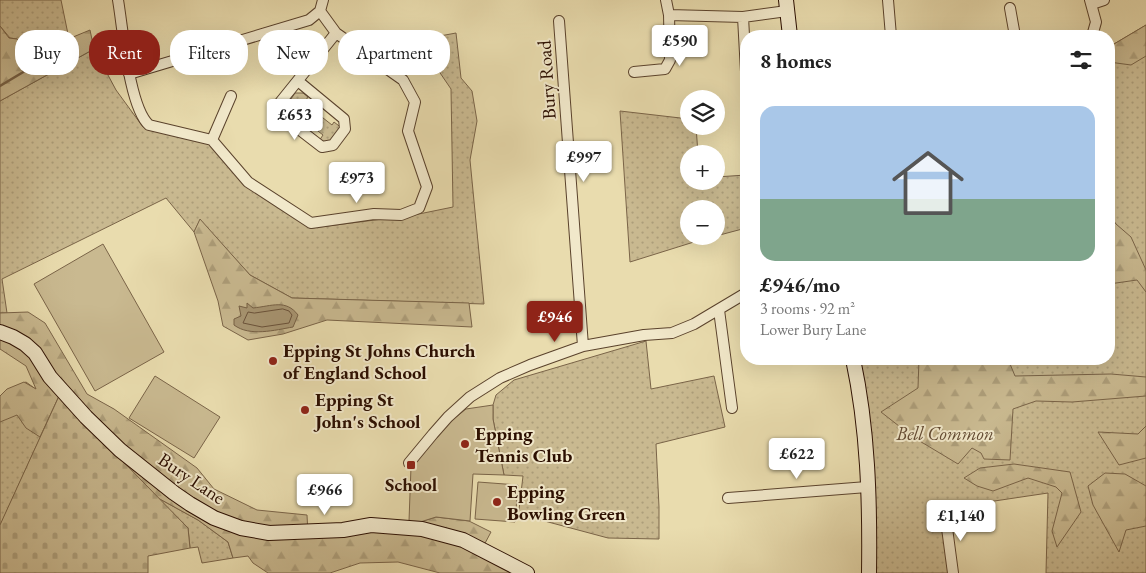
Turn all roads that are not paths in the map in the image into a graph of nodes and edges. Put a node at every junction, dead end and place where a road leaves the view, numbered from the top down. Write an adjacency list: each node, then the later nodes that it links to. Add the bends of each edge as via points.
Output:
1 (118, 0): 13 (street)
2 (323, 0): 9 (street)
3 (666, 0): 10 (street)
4 (888, 0): 16 (street)
5 (1104, 0): 6 (street)
6 (1091, 2): 18 (street, via 1096,22)
7 (787, 6): 11 (street); 15 (main road)
8 (1010, 8): 17 (street)
9 (320, 11): 19 (street); 20 (street, via 308,20)
10 (669, 15): 11 (street); 21 (street, via 670,60 665,69)
11 (743, 17): 14 (street)
12 (559, 21): 29 (street, Bury Road)
13 (122, 30)
14 (744, 30)
15 (789, 30)
16 (890, 30)
17 (1014, 30)
18 (1094, 30)
19 (336, 33): 23 (street); 25 (street, via 403,80 415,102 408,131 427,187 419,208 401,216 374,214 311,223 248,182)
20 (160, 65)
21 (634, 72)
22 (129, 75): 25 (street, via 143,119 150,125)
23 (298, 80): 23 (street, via 274,110 322,147 333,145 345,129 344,119)
24 (231, 96): 25 (street)
25 (212, 140)
26 (740, 297): 27 (street)
27 (719, 310): 29 (street, via 672,333); 31 (street)
28 (0, 332): 36 (main road, Bury Lane, via 35,353 50,377 120,450 174,493 214,518 241,528 269,533 343,530 371,525 422,529 463,540)
29 (583, 346): 32 (street, via 500,378 470,397)
30 (854, 365): 33 (main road, via 864,419)
31 (732, 408)
32 (409, 463)
33 (867, 487): 34 (street); 37 (main road)
34 (728, 498)
35 (946, 513): 38 (street)
36 (527, 573)
37 (869, 573)
38 (952, 573)

